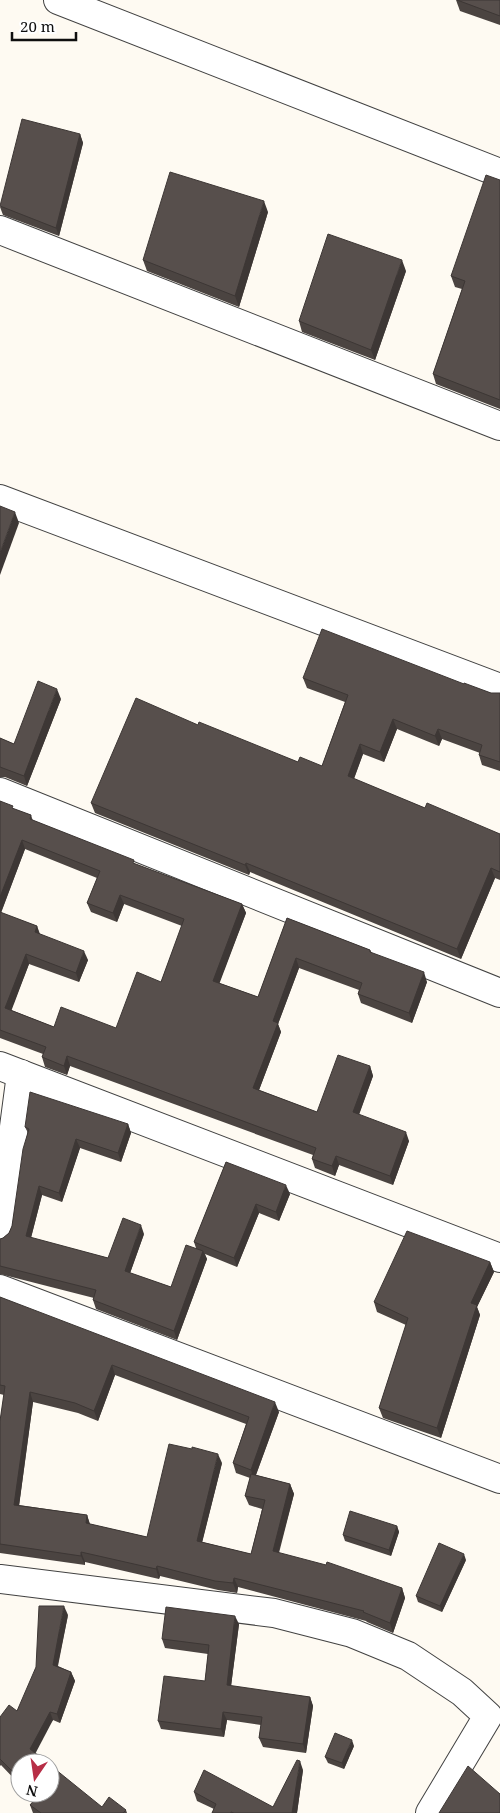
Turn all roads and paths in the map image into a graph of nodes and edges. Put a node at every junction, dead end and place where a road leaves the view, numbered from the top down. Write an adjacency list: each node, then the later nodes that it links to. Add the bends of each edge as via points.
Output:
1 (58, 0): 2 (street)
2 (500, 173)
3 (0, 230): 4 (street)
4 (500, 426)
5 (0, 499): 6 (street)
6 (500, 688)
7 (0, 792): 8 (street)
8 (500, 993)
9 (10, 1070): 10 (street); 11 (street)
10 (0, 1233)
11 (500, 1258)
12 (0, 1289): 13 (street)
13 (500, 1480)
14 (0, 1579): 15 (street, via 274,1613 352,1633 408,1656 462,1692 488,1716)
15 (441, 1808)

